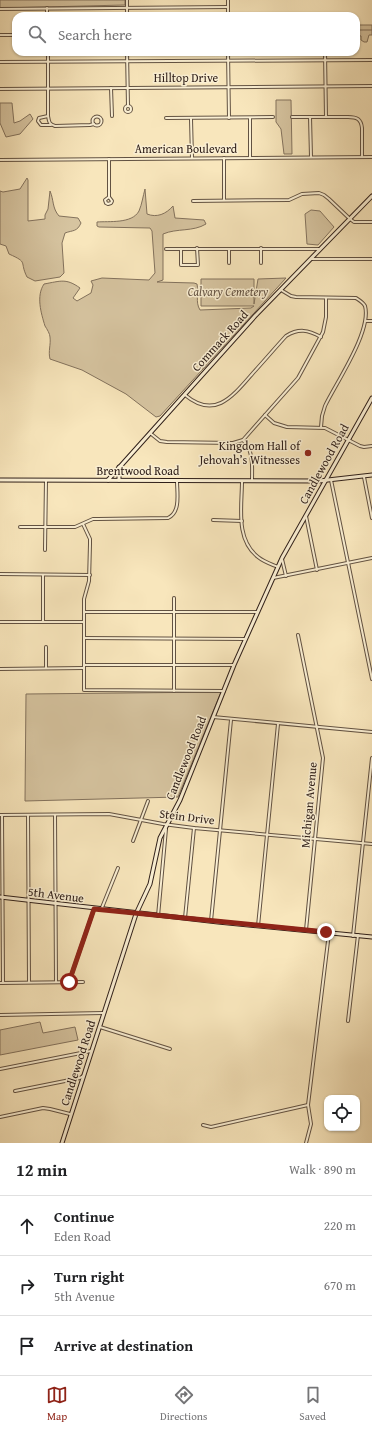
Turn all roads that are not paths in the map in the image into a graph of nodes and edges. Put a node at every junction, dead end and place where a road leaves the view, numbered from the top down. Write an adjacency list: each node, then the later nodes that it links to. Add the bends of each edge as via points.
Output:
1 (127, 0): 5 (street)
2 (228, 0): 3 (street)
3 (228, 7): 5 (street); 9 (street)
4 (47, 8): 5 (street); 6 (street); 7 (street)
5 (127, 8): 8 (street)
6 (0, 9)
7 (47, 12)
8 (127, 12)
9 (228, 12)
10 (0, 35): 11 (street)
11 (12, 35)
12 (48, 56): 19 (street)
13 (127, 56): 20 (street)
14 (228, 56): 16 (street)
15 (325, 56): 17 (street)
16 (228, 60): 17 (street); 20 (street); 24 (street)
17 (325, 60): 18 (street); 22 (street)
18 (372, 60)
19 (48, 61): 20 (street); 21 (street); 25 (street)
20 (127, 61): 27 (street)
21 (0, 62)
22 (325, 86): 23 (street, Hilltop Drive); 24 (street, Hilltop Drive); 35 (street)
23 (372, 86)
24 (228, 87): 27 (street, Hilltop Drive); 38 (street)
25 (48, 88): 26 (street, Hilltop Drive); 28 (street, Hilltop Drive); 30 (street)
26 (111, 88): 27 (street, Hilltop Drive); 31 (street)
27 (127, 88): 29 (street)
28 (0, 89)
29 (128, 106)
30 (48, 116): 41 (street); 41 (street, via 39,118 38,121 41,125)
31 (112, 116)
32 (273, 117): 39 (street)
33 (292, 117): 34 (street)
34 (310, 117): 35 (street); 42 (street)
35 (326, 117): 43 (street, via 359,119 362,128)
36 (166, 118): 37 (street)
37 (191, 118): 38 (street); 45 (street)
38 (229, 118): 39 (street)
39 (250, 118): 47 (street)
40 (94, 124): 40 (street, via 100,124 101,120 95,117); 41 (street)
41 (51, 125)
42 (311, 157): 43 (street, American Boulevard); 47 (street, American Boulevard)
43 (362, 157): 44 (street, American Boulevard)
44 (372, 157)
45 (192, 158): 46 (street, American Boulevard); 48 (street, American Boulevard)
46 (224, 158): 47 (street, American Boulevard); 53 (street)
47 (250, 158)
48 (109, 159): 49 (street, American Boulevard); 51 (street)
49 (0, 160)
50 (372, 196): 54 (street, Commack Road)
51 (109, 197)
52 (194, 200): 53 (street)
53 (224, 200): 54 (street, via 289,200 302,194 319,193)
54 (350, 219): 55 (street, via 354,222); 61 (street, Commack Road)
55 (372, 222)
56 (166, 248): 57 (street)
57 (181, 248): 58 (street); 58 (street, via 181,265 198,265)
58 (197, 248): 60 (street)
59 (261, 248): 60 (street); 61 (street); 65 (street)
60 (229, 249): 64 (street)
61 (320, 249): 62 (street, Commack Road)
62 (310, 259): 63 (street); 66 (street, Commack Road)
63 (372, 259)
64 (229, 263)
65 (261, 263)
66 (280, 289): 67 (street, via 291,296); 71 (street, Commack Road)
67 (326, 298): 68 (street, via 356,298 364,305); 70 (street, via 326,318)
68 (366, 320): 69 (street); 74 (street, via 359,344 325,406)
69 (372, 321)
70 (321, 337): 71 (street, via 308,330 297,330 286,336 234,395 223,403 203,405); 73 (street, via 298,378)
71 (184, 395): 75 (street, Commack Road)
72 (372, 398): 77 (street, Candlewood Road)
73 (265, 415): 74 (street, via 274,423 287,427); 76 (street)
74 (321, 427): 77 (street)
75 (150, 433): 76 (street, via 160,441 167,442 233,443); 79 (street, Commack Road)
76 (243, 440): 86 (street, via 252,454)
77 (348, 440): 78 (street, via 360,446); 90 (street, Candlewood Road)
78 (372, 446)
79 (119, 467): 84 (street, Commack Road); 85 (street)
80 (364, 476): 81 (street, Brentwood Road); 87 (street, Brentwood Road); 92 (street)
81 (372, 476)
82 (0, 480): 83 (street, Brentwood Road)
83 (46, 480): 84 (street, Brentwood Road); 97 (street)
84 (108, 480): 85 (street, Brentwood Road)
85 (119, 480): 88 (street, Brentwood Road)
86 (252, 480): 89 (street, Brentwood Road); 90 (street, Brentwood Road)
87 (331, 480): 90 (street, Brentwood Road); 101 (street)
88 (177, 481): 89 (street, Brentwood Road); 95 (street, via 176,509 168,518 98,518)
89 (242, 481): 94 (street)
90 (325, 481): 91 (street, Candlewood Road)
91 (306, 516): 99 (street, Candlewood Road); 103 (street)
92 (372, 518)
93 (212, 520): 94 (street)
94 (242, 521): 102 (street, via 244,537 253,552 262,560)
95 (83, 524): 97 (street, via 75,527); 106 (street, via 90,539)
96 (20, 527): 97 (street)
97 (45, 527): 98 (street)
98 (45, 550)
99 (282, 558): 102 (street, Candlewood Road); 107 (street)
100 (372, 558): 101 (street)
101 (348, 564): 103 (street); 127 (street)
102 (278, 567): 108 (street, Candlewood Road)
103 (317, 570): 107 (street)
104 (0, 574): 105 (street)
105 (43, 575): 106 (street); 113 (street)
106 (90, 575): 110 (street, via 84,599)
107 (286, 576): 108 (street)
108 (273, 578): 112 (street, Candlewood Road)
109 (174, 598): 111 (street)
110 (84, 612): 111 (street); 115 (street)
111 (174, 612): 112 (street); 118 (street)
112 (257, 612): 119 (street, Candlewood Road)
113 (43, 621): 114 (street); 115 (street)
114 (0, 622)
115 (84, 622): 117 (street)
116 (298, 635): 133 (street, Michigan Avenue)
117 (84, 638): 118 (street); 121 (street)
118 (174, 638): 119 (street); 122 (street)
119 (246, 639): 123 (street, Candlewood Road)
120 (46, 647): 124 (street)
121 (84, 665): 122 (street); 125 (street)
122 (174, 665): 123 (street); 128 (street)
123 (234, 665): 129 (street, Candlewood Road)
124 (46, 668): 125 (street); 126 (street)
125 (84, 668): 128 (street, via 84,690)
126 (0, 669)
127 (372, 679)
128 (174, 691): 129 (street)
129 (224, 691): 130 (street, Candlewood Road)
130 (213, 717): 131 (street); 141 (street, Candlewood Road, via 180,800)
131 (231, 720): 132 (street); 143 (street)
132 (278, 724): 133 (street); 144 (street)
133 (316, 727): 134 (street); 145 (street, Michigan Avenue, via 323,758)
134 (372, 732)
135 (372, 758): 147 (street)
136 (148, 801): 140 (street)
137 (55, 814): 139 (street, Stein Drive); 140 (street, Stein Drive, via 109,814); 152 (street)
138 (1, 815): 139 (street, Stein Drive); 150 (street)
139 (28, 815): 151 (street)
140 (141, 820): 141 (street, Stein Drive); 146 (street)
141 (166, 826): 142 (street, Stein Drive); 155 (street, Candlewood Road, via 160,838 150,884); 156 (street)
142 (194, 828): 143 (street, Stein Drive); 157 (street)
143 (220, 830): 144 (street, Stein Drive); 158 (street)
144 (267, 835): 145 (street, Stein Drive); 159 (street)
145 (315, 839): 147 (street, Stein Drive); 160 (street, Michigan Avenue)
146 (133, 841)
147 (363, 843): 148 (street, Stein Drive); 163 (street)
148 (372, 844)
149 (118, 868): 154 (street)
150 (1, 898): 151 (street, 5th Avenue); 169 (street)
151 (29, 901): 152 (street, 5th Avenue); 165 (street)
152 (56, 904): 153 (street, 5th Avenue); 166 (street)
153 (94, 909): 154 (street, 5th Avenue); 167 (street)
154 (101, 910): 155 (street, 5th Avenue)
155 (136, 914): 156 (street, 5th Avenue); 170 (street, Candlewood Road)
156 (158, 916): 157 (street, 5th Avenue)
157 (185, 919): 158 (street, 5th Avenue)
158 (211, 921): 159 (street, 5th Avenue)
159 (258, 926): 160 (street, 5th Avenue)
160 (306, 930): 161 (street, 5th Avenue)
161 (329, 933): 163 (street, 5th Avenue); 179 (street)
162 (358, 935): 163 (street, 5th Avenue); 164 (street, 5th Avenue); 172 (street)
163 (353, 936)
164 (372, 936)
165 (29, 982): 166 (street); 169 (street)
166 (56, 982): 167 (street)
167 (69, 982): 168 (street)
168 (83, 982)
169 (1, 983)
170 (103, 1013): 171 (street); 173 (street, Candlewood Road)
171 (0, 1014)
172 (348, 1021)
173 (99, 1026): 174 (street); 175 (street, Candlewood Road)
174 (170, 1049)
175 (91, 1050): 176 (street); 177 (street, Candlewood Road)
176 (0, 1069)
177 (83, 1076): 178 (street); 180 (street, Candlewood Road)
178 (15, 1091)
179 (308, 1105): 182 (street, via 211,1127); 184 (street, via 311,1124)
180 (70, 1114): 181 (street, via 43,1108); 183 (street, Candlewood Road)
181 (0, 1117)
182 (203, 1125)
183 (62, 1143)
184 (306, 1143)

